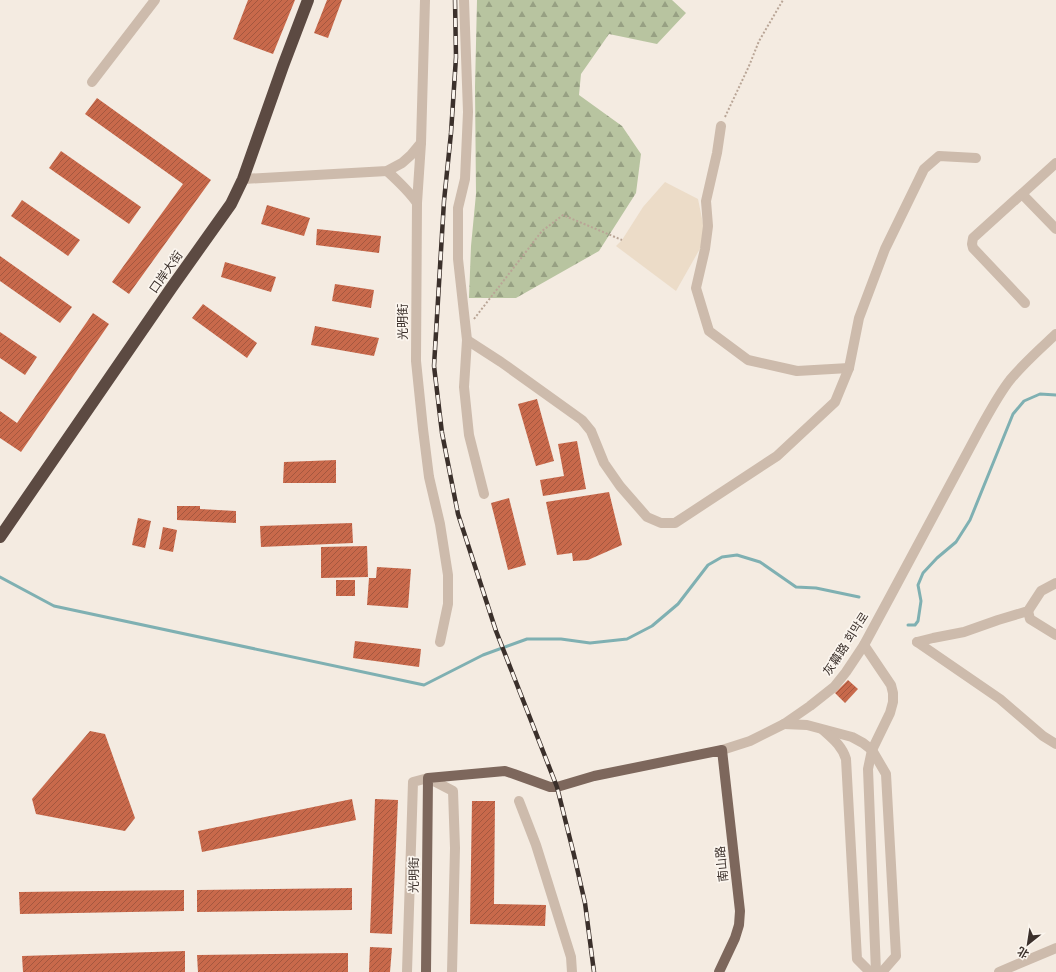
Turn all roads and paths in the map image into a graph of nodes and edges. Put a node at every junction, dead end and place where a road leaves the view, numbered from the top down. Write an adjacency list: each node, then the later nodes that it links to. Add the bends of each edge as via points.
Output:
1 (155, 0): 6 (street)
2 (308, 0): 12 (highway, 口岸大街)
3 (426, 0): 8 (street, 光明街)
4 (464, 0): 18 (street, via 468,112 465,179 458,208 458,259)
5 (783, 0): 7 (path, via 758,41)
6 (92, 82)
7 (721, 126): 21 (street, via 706,202 708,226 696,288 710,331 748,360 797,371)
8 (421, 144): 11 (street, via 402,163); 14 (street, 光明街)
9 (976, 158): 21 (street, via 939,156 924,169 885,249 860,318)
10 (1056, 163): 13 (street)
11 (387, 171): 12 (street); 14 (street)
12 (243, 179): 23 (highway, 口岸大街, via 231,204)
13 (1022, 194): 15 (street); 17 (street, via 973,238 972,244)
14 (417, 203): 27 (street, 光明街, via 416,361 429,477 448,575 448,604)
15 (1056, 229)
16 (622, 240): 18 (path, via 563,215 542,231)
17 (1025, 303)
18 (466, 329): 20 (street)
19 (1056, 334): 28 (street, 灰幕路 회막로, via 1023,365 996,400)
20 (467, 340): 21 (street, via 582,420 591,431 604,463 620,486 647,517 661,523 675,523 777,456 836,402); 22 (street, via 464,387 469,435)
21 (849, 368)
22 (484, 494)
23 (0, 537)
24 (1056, 583): 25 (street, via 1041,591)
25 (1028, 611): 26 (street, via 1030,619); 31 (street, via 964,632 917,642 1000,699)
26 (1056, 635)
27 (440, 642)
28 (864, 645): 29 (street, 灰幕路 회막로, via 834,687); 33 (street, via 891,685 893,693 890,713)
29 (784, 724): 30 (street, via 807,724); 32 (street, 灰幕路 회막로, via 750,741)
30 (822, 728): 33 (street, via 852,737); 42 (street, via 844,752 846,759 857,959)
31 (1056, 744)
32 (722, 750): 34 (main road, 灰幕路 회막로, via 594,776 557,787 550,787 505,771); 41 (main road, 南山路, via 740,911 735,938)
33 (872, 750): 43 (street, via 868,769); 44 (street, via 886,774 896,956)
34 (428, 778): 37 (street, via 413,782); 38 (main road, 光明街); 39 (street, via 453,791 455,848)
35 (519, 801): 40 (street, via 536,845 571,957)
36 (1056, 948): 45 (street)
37 (407, 972)
38 (426, 972)
39 (452, 972)
40 (572, 972)
41 (719, 972)
42 (870, 972)
43 (876, 972)
44 (882, 972)
45 (999, 972)

